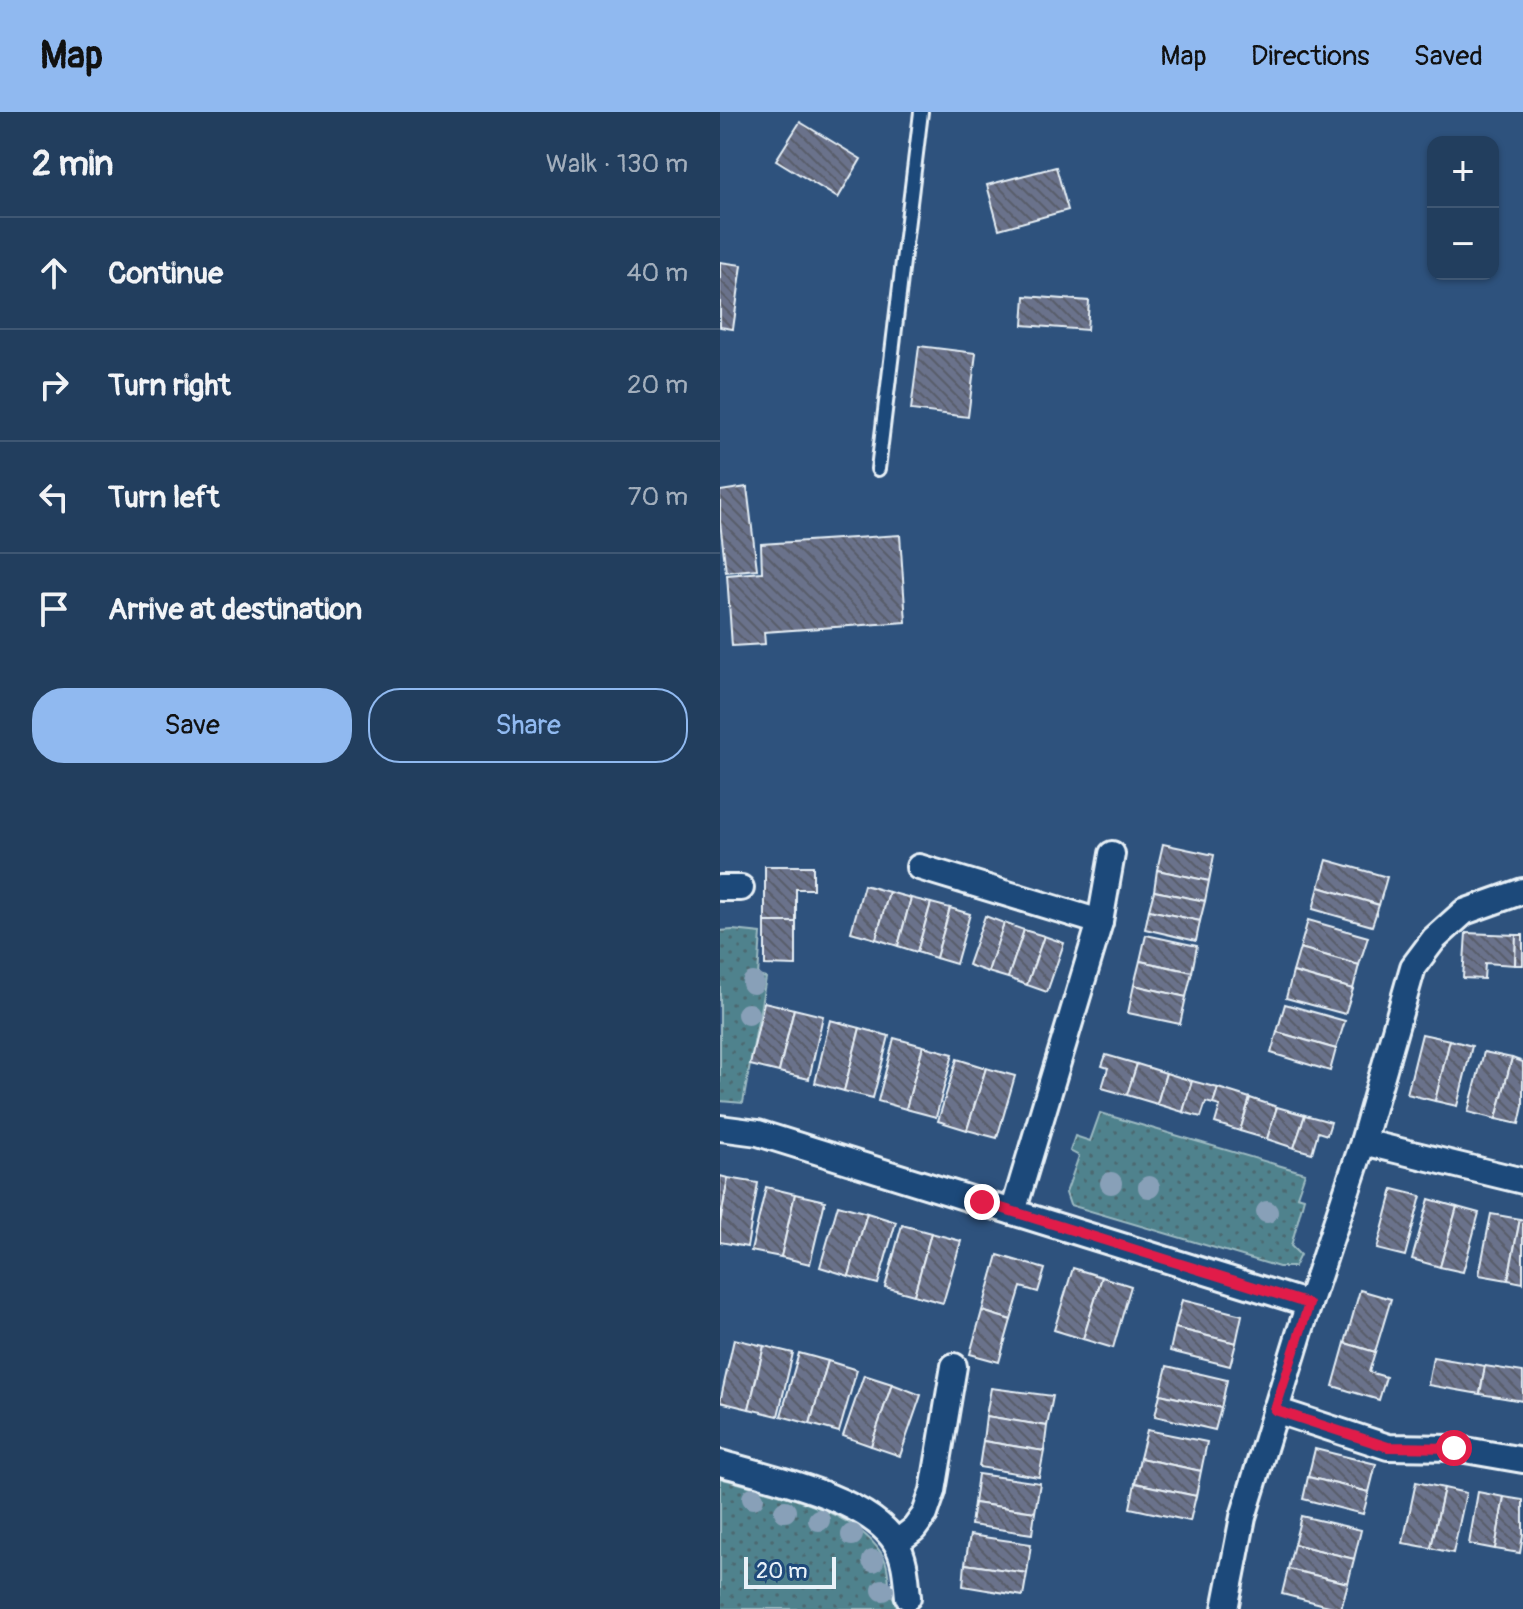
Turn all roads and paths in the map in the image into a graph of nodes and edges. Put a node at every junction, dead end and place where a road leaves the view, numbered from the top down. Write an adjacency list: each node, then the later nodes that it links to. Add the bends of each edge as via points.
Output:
1 (921, 112): 2 (lane)
2 (878, 469)
3 (1112, 854): 6 (street)
4 (919, 867): 6 (street)
5 (1523, 891): 8 (street, via 1464,912 1413,967)
6 (1100, 922): 10 (street)
7 (720, 1128): 10 (street, via 758,1133)
8 (1363, 1142): 9 (street); 11 (street)
9 (1523, 1181)
10 (1013, 1212): 11 (street)
11 (1309, 1304): 13 (street)
12 (954, 1366): 16 (street, via 933,1491 925,1514)
13 (1275, 1410): 14 (street, via 1388,1447); 18 (street, via 1243,1517)
14 (1522, 1457)
15 (720, 1463): 16 (street, via 810,1489 864,1512)
16 (896, 1543): 17 (street)
17 (908, 1597)
18 (1225, 1609)

